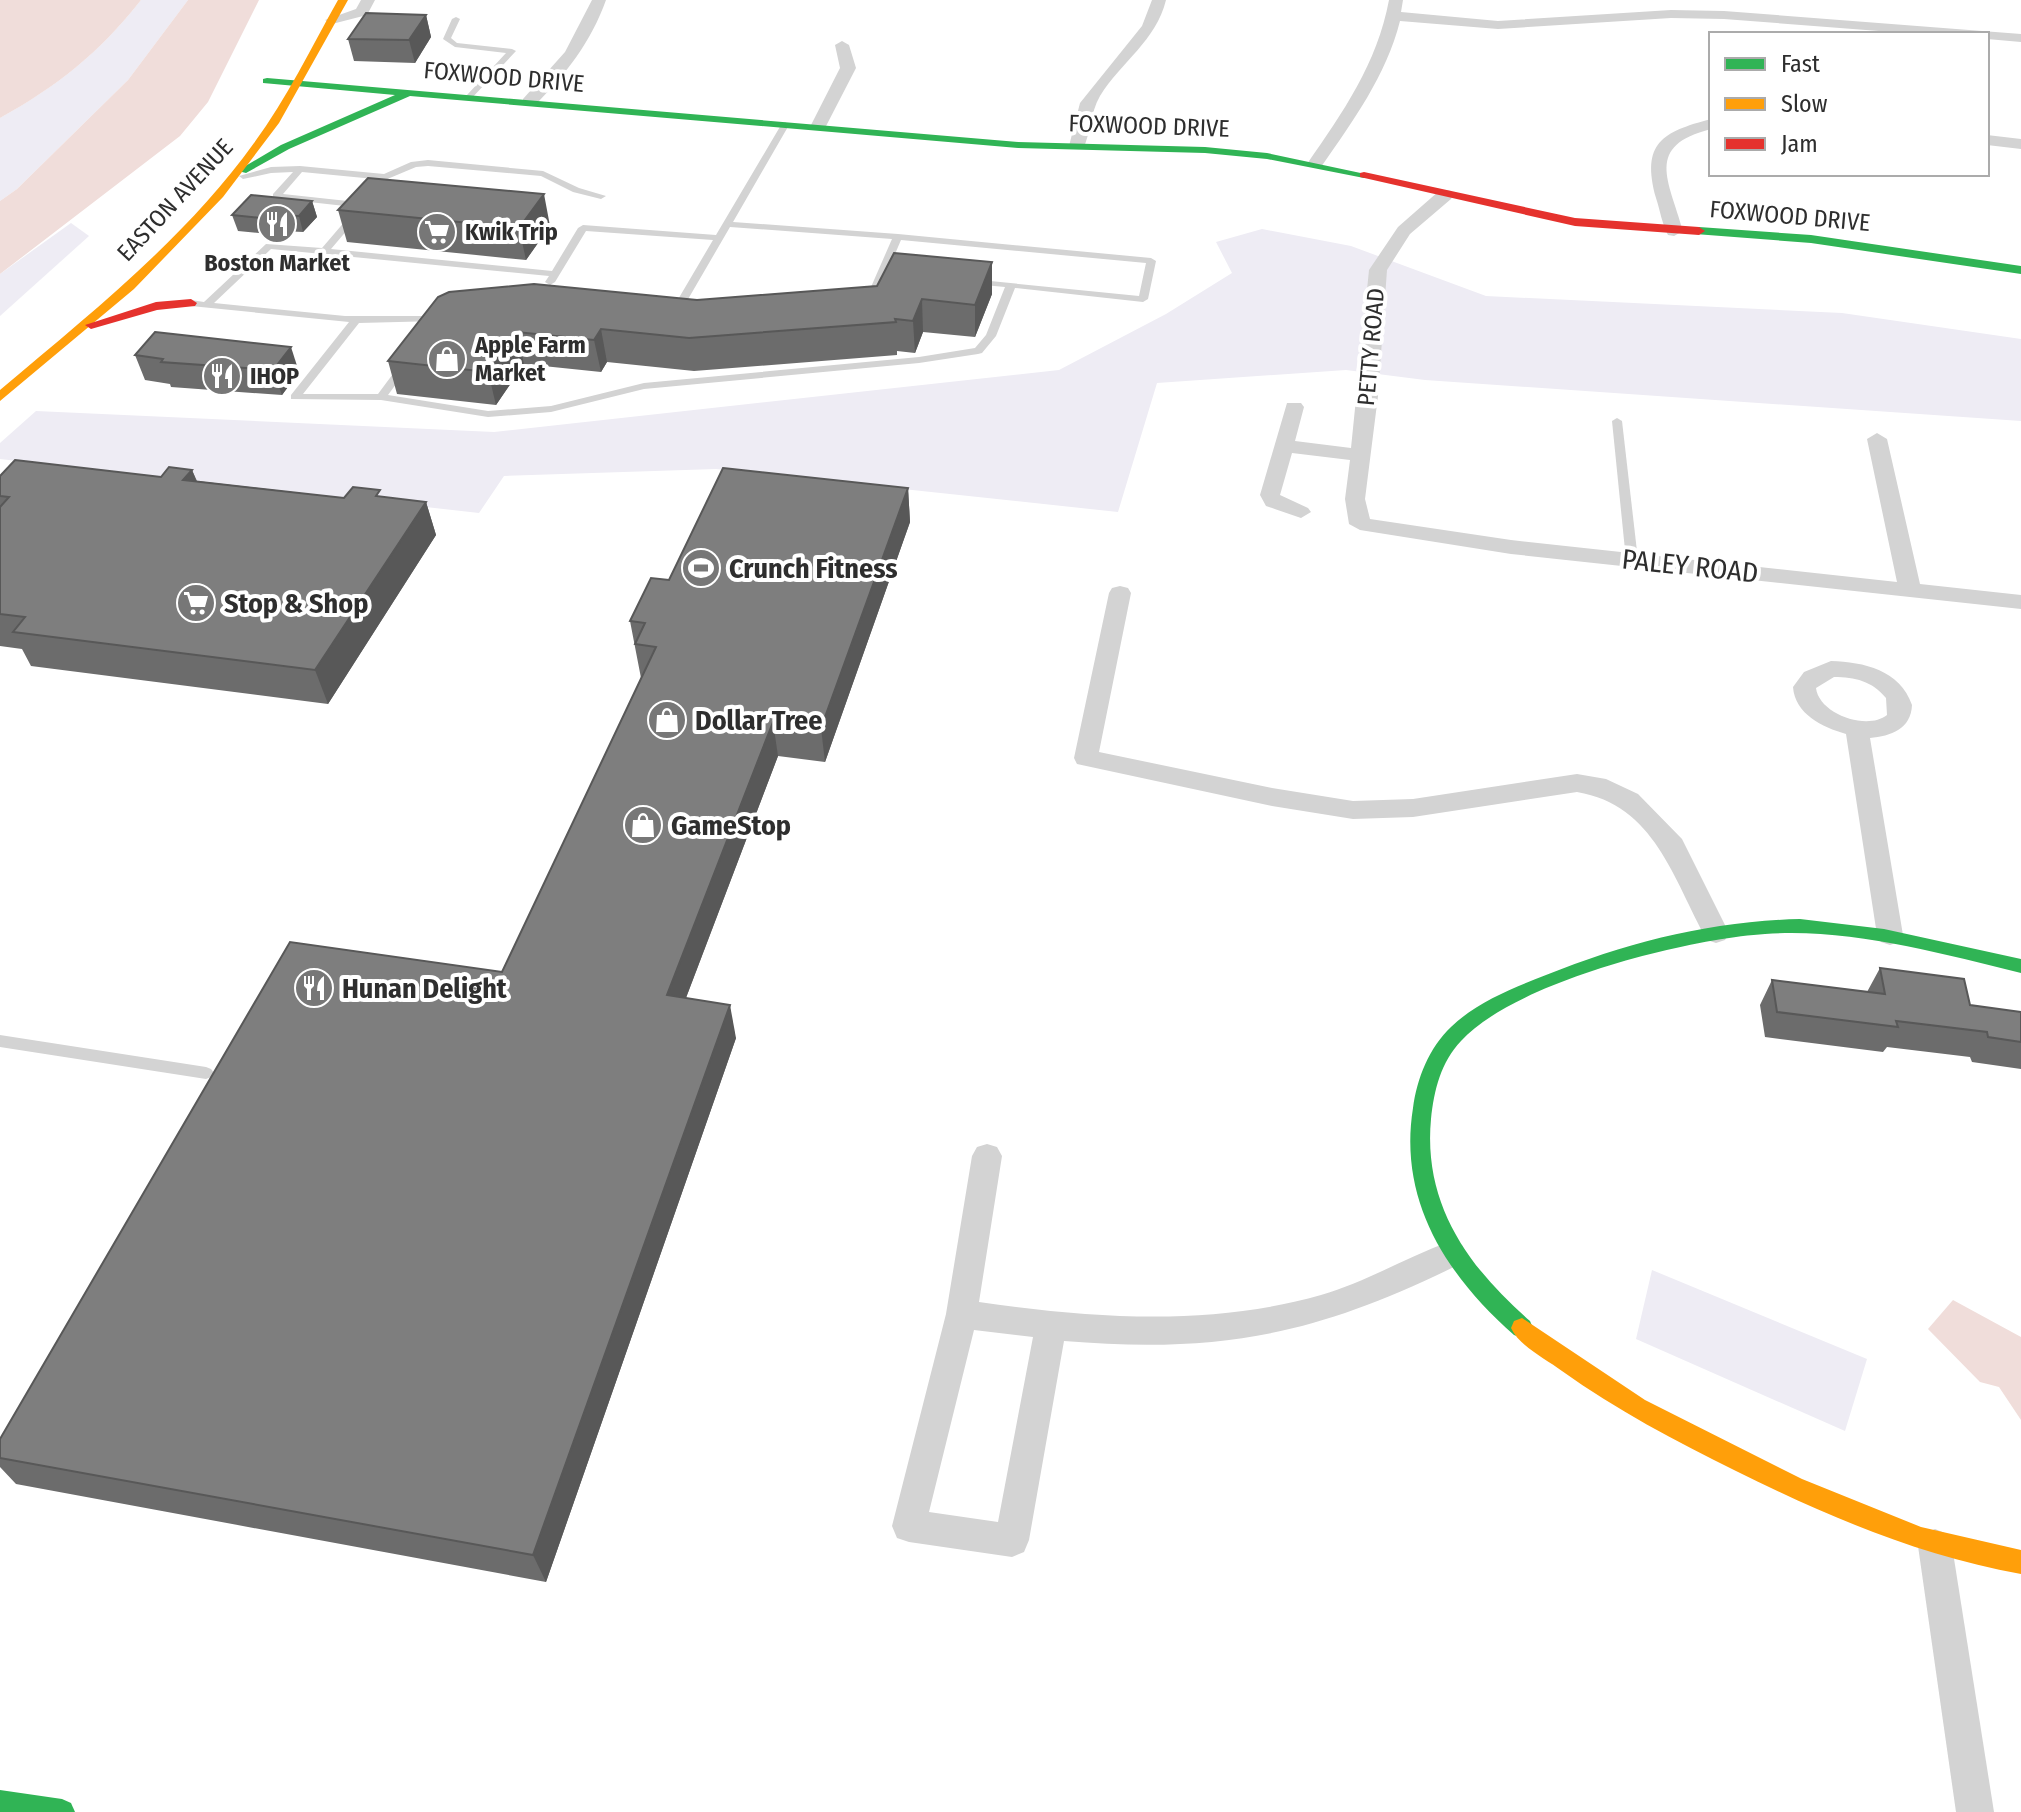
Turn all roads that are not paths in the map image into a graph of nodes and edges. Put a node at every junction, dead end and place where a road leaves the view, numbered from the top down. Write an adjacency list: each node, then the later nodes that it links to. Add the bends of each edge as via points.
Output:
1 (343, 0): 7 (street, EASTON AVENUE)
2 (368, 0): 7 (street, via 362,12)
3 (599, 0): 16 (street, via 590,29)
4 (1159, 0): 22 (street, via 1149,24 1088,103)
5 (1395, 8): 8 (street, via 1498,25 1671,14); 23 (street, via 1386,48 1360,101)
6 (456, 19): 15 (lane, via 447,39 455,45 512,51)
7 (332, 20): 13 (street, EASTON AVENUE)
8 (1950, 32)
9 (1989, 35): 10 (street)
10 (2021, 38)
11 (842, 45): 19 (street, via 848,68)
12 (279, 60): 13 (street, FOXWOOD DRIVE, via 263,88)
13 (297, 83): 14 (street, FOXWOOD DRIVE); 26 (street, EASTON AVENUE)
14 (409, 93): 15 (street, FOXWOOD DRIVE); 26 (street, via 294,143)
15 (470, 97): 16 (street, FOXWOOD DRIVE)
16 (529, 102): 17 (street, FOXWOOD DRIVE)
17 (785, 125): 19 (street, FOXWOOD DRIVE); 32 (lane)
18 (1709, 125): 33 (street, via 1670,136 1662,145 1658,165)
19 (818, 127): 22 (street, FOXWOOD DRIVE)
20 (1989, 140): 21 (street)
21 (2021, 144)
22 (1077, 146): 23 (street, FOXWOOD DRIVE, via 1236,153)
23 (1315, 164): 28 (street, FOXWOOD DRIVE)
24 (300, 169): 25 (lane); 26 (lane); 31 (lane, via 276,196)
25 (385, 177): 27 (lane); 30 (lane, via 421,163 488,168 543,174)
26 (231, 180): 37 (street, EASTON AVENUE)
27 (378, 186)
28 (1445, 195): 33 (street, FOXWOOD DRIVE, via 1576,222); 60 (street, PETTY ROAD, via 1404,231 1378,270)
29 (371, 196): 31 (lane)
30 (601, 196)
31 (363, 205): 36 (lane)
32 (727, 224): 34 (lane); 35 (lane)
33 (1674, 231): 38 (street, FOXWOOD DRIVE, via 1834,241)
34 (898, 237): 39 (lane); 43 (lane, via 1151,261 1143,299)
35 (719, 238): 40 (lane, via 583,228); 50 (lane, via 671,321)
36 (325, 251): 40 (lane); 45 (lane, via 269,246)
37 (162, 253): 45 (street, via 170,279); 52 (street, EASTON AVENUE)
38 (2021, 270)
39 (882, 272): 41 (lane); 46 (lane, via 867,309)
40 (555, 274): 44 (lane)
41 (897, 274)
42 (954, 279): 43 (lane)
43 (1011, 285): 55 (lane, via 991,336 978,351 955,356 644,386 551,409 488,414)
44 (540, 297)
45 (199, 304): 49 (lane); 52 (street, via 146,308)
46 (853, 311)
47 (456, 316): 48 (lane)
48 (441, 317): 49 (lane); 51 (lane)
49 (357, 319): 55 (lane, via 295,397)
50 (682, 322)
51 (433, 329)
52 (79, 330): 54 (street, EASTON AVENUE)
53 (415, 351): 55 (lane)
54 (0, 397)
55 (381, 397)
56 (1294, 407): 59 (street)
57 (1617, 421): 63 (lane)
58 (1877, 439): 64 (street)
59 (1284, 446): 60 (street); 61 (street, via 1270,495 1281,507)
60 (1360, 455): 62 (street, PETTY ROAD, via 1355,499)
61 (1301, 512)
62 (1360, 524): 63 (street, PALEY ROAD)
63 (1632, 560): 64 (street, PALEY ROAD)
64 (1910, 590): 66 (street, PALEY ROAD)
65 (1120, 593): 68 (street, via 1086,758 1353,810 1413,808 1577,783 1606,788 1629,800 1673,845)
66 (2021, 602)
67 (1857, 730): 69 (street)
68 (1716, 933): 69 (street, via 1772,926); 74 (street, via 1601,960 1490,1007 1447,1042 1421,1112 1419,1155 1433,1216)
69 (1890, 935): 70 (street)
70 (2021, 966)
71 (0, 1041): 72 (lane)
72 (206, 1073)
73 (987, 1156): 75 (street)
74 (1451, 1254): 76 (street, via 1376,1290 1318,1310 1233,1327); 77 (street, via 1508,1314 1627,1404 1776,1478)
75 (962, 1314): 76 (street); 76 (street, via 909,1526 1012,1540)
76 (1051, 1327)
77 (1935, 1546): 78 (street); 81 (street)
78 (2021, 1562)
79 (0, 1803): 80 (street)
80 (62, 1812)
81 (1975, 1812)

